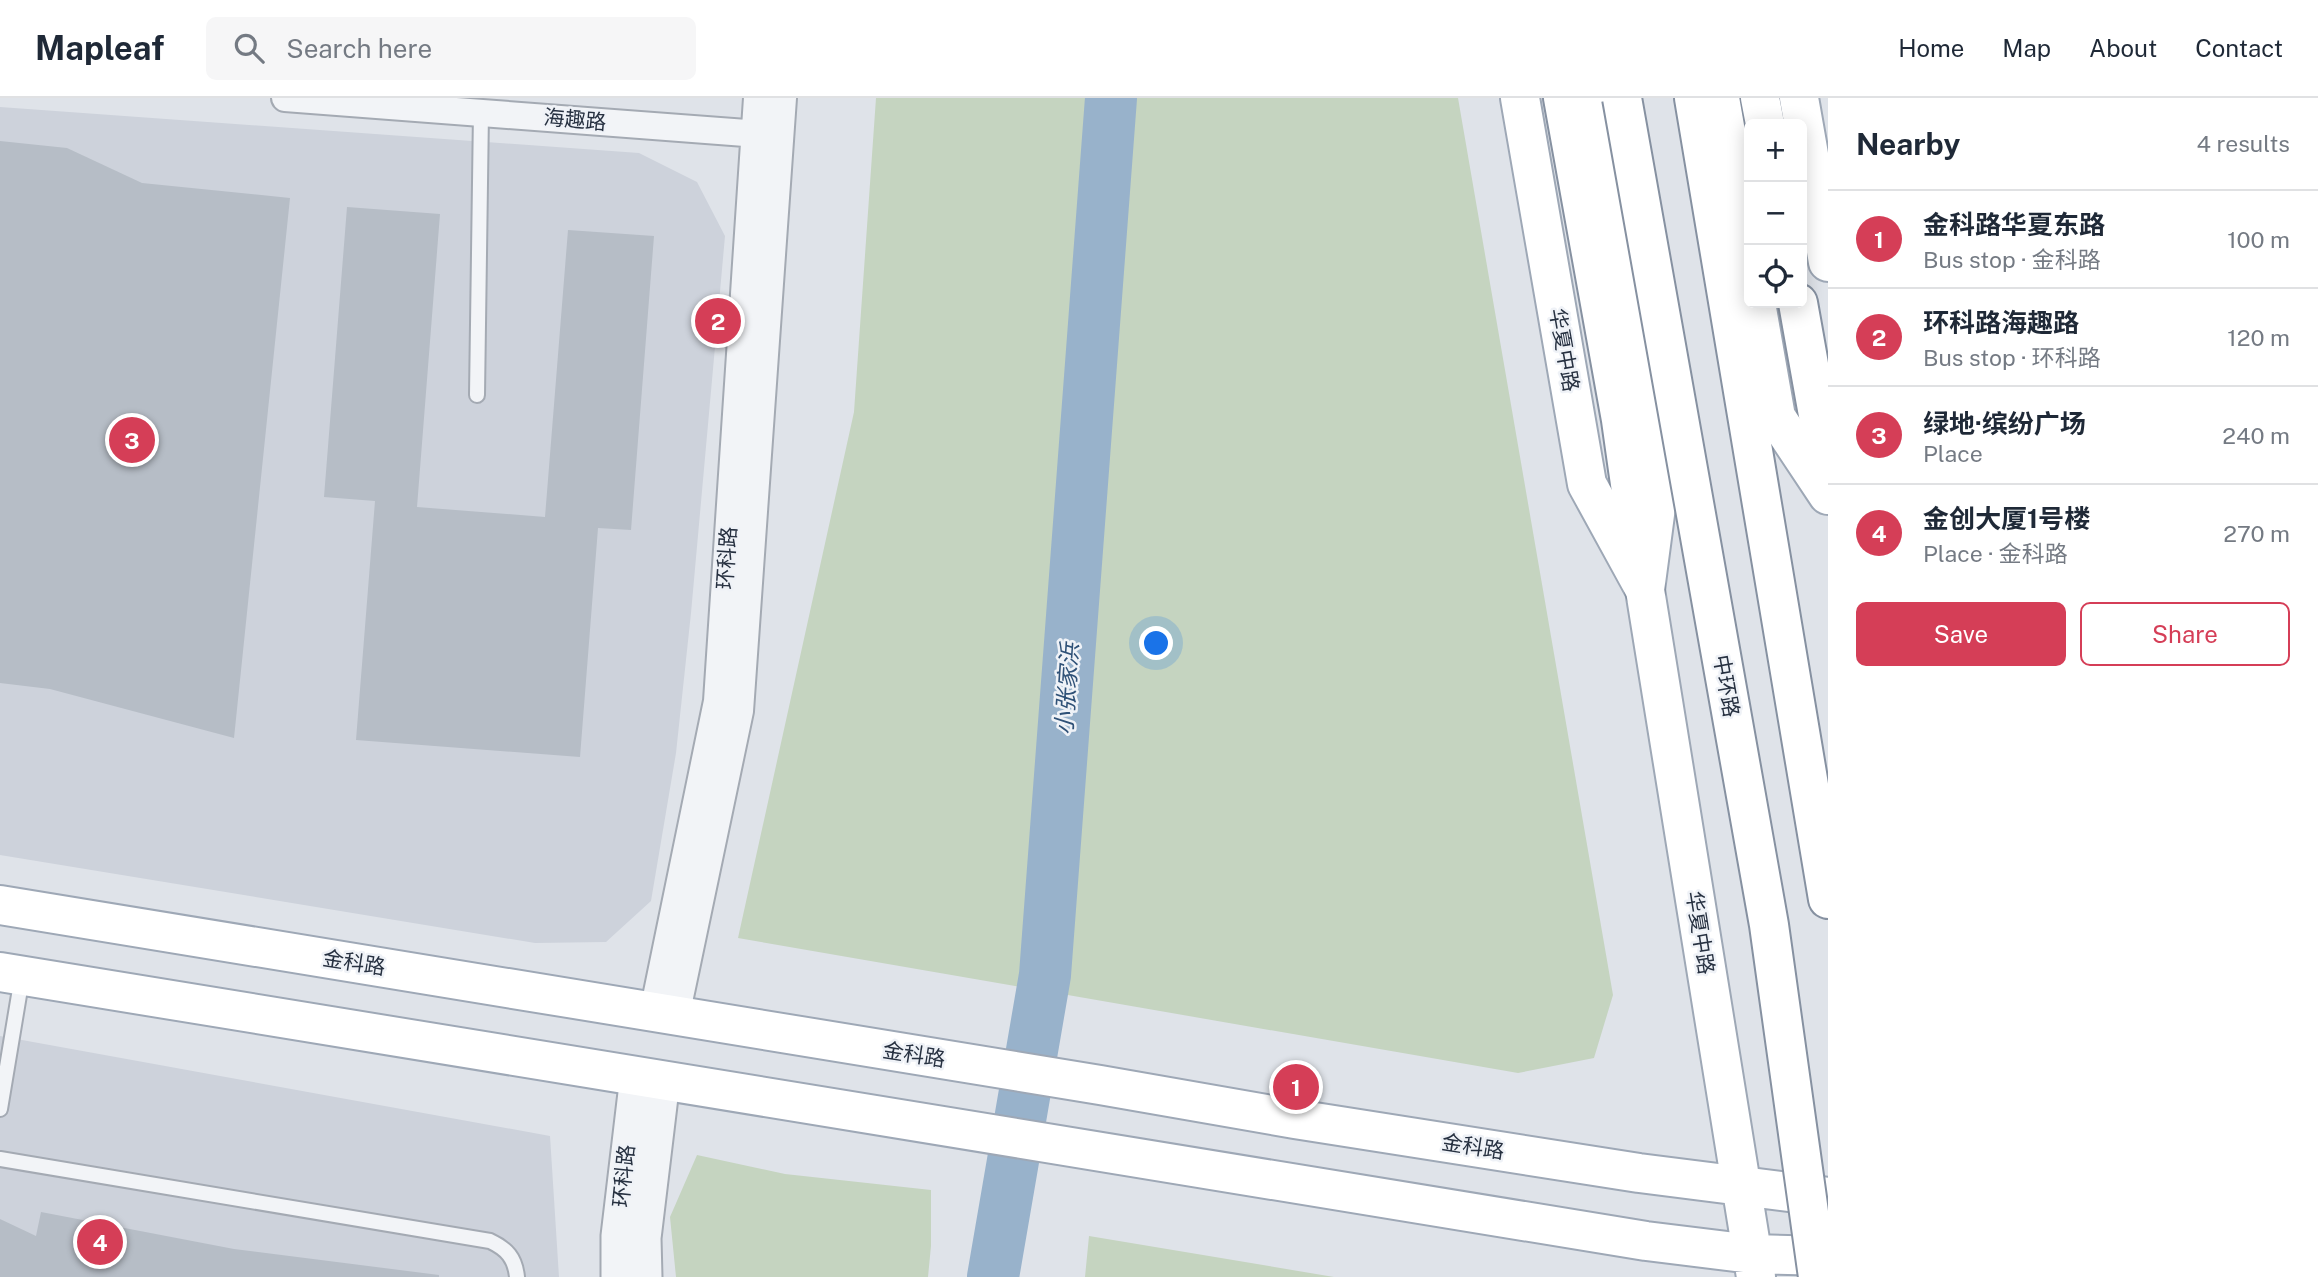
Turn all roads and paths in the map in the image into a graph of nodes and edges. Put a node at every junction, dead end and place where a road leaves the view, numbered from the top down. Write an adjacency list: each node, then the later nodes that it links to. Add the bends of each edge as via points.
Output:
1 (285, 98): 12 (street, 海趣路)
2 (757, 98): 14 (street, 环科路)
3 (783, 98): 14 (street)
4 (1520, 98): 22 (main road, 华夏中路, via 1587,484)
5 (1563, 98): 22 (main road, via 1621,420)
6 (1597, 98): 22 (main road, 华夏中路, via 1661,469)
7 (1622, 98): 37 (main road, 中环路, bridge, via 1769,925)
8 (1694, 98): 23 (main road)
9 (1720, 98): 15 (main road)
10 (1760, 98): 13 (main road)
11 (1799, 98): 16 (main road)
12 (481, 112): 14 (street, 海趣路); 19 (lane)
13 (1764, 119)
14 (769, 135): 26 (street, 环科路, via 717,701)
15 (1746, 245)
16 (1828, 262)
17 (1757, 308): 21 (main road, via 1776,417)
18 (1800, 314): 20 (main road)
19 (477, 395)
20 (1828, 471)
21 (1828, 495)
22 (1645, 590): 30 (main road, 华夏中路)
23 (1828, 899)
24 (0, 905): 26 (main road, 金科路)
25 (11, 974): 27 (main road); 28 (lane)
26 (664, 1014): 30 (main road, 金科路, via 1295,1119)
27 (650, 1078): 33 (main road, via 1646,1241); 35 (street, 环科路, via 618,1236); 36 (street, 环科路)
28 (0, 1109)
29 (0, 1160): 34 (lane, via 490,1241 512,1256)
30 (1741, 1186): 31 (main road, 金科路); 33 (main road, 华夏中路)
31 (1828, 1197)
32 (1828, 1256): 33 (main road)
33 (1754, 1265)
34 (517, 1277)
35 (618, 1277)
36 (645, 1277)
37 (1818, 1277)

